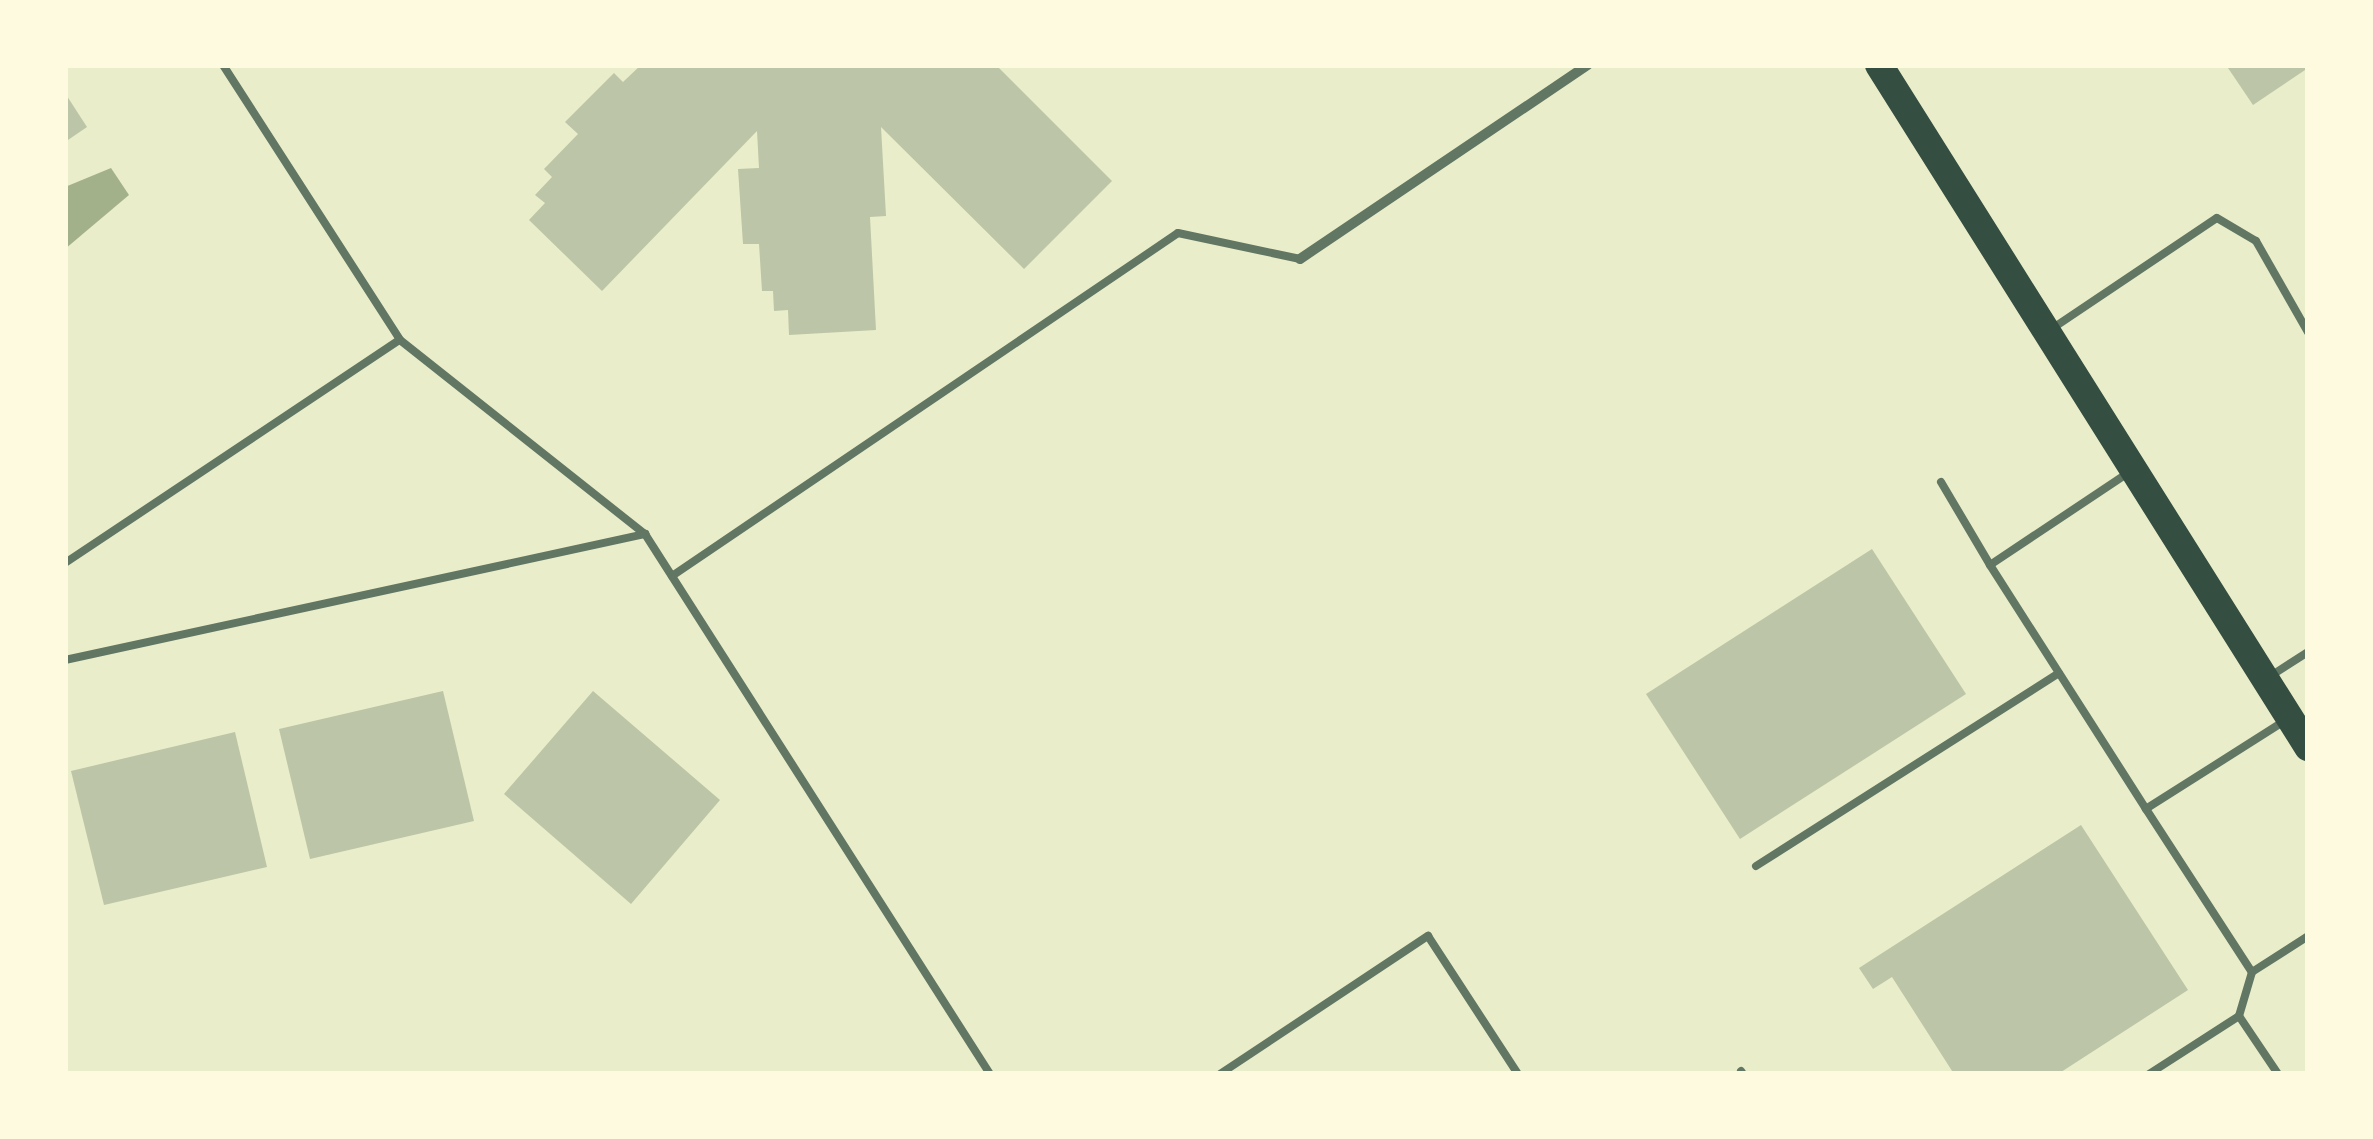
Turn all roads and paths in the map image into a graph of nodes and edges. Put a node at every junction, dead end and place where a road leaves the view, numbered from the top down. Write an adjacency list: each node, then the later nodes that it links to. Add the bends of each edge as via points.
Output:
1 (223, 65): 7 (lane)
2 (1588, 65): 4 (street)
3 (1878, 65): 6 (highway)
4 (1300, 260): 13 (lane, via 1178,233)
5 (2308, 332): 6 (lane, via 2256,242 2217,218)
6 (2045, 334): 8 (highway)
7 (400, 340): 10 (lane); 11 (lane)
8 (2132, 470): 12 (lane); 17 (highway)
9 (1941, 482): 12 (lane)
10 (645, 534): 13 (lane); 15 (lane)
11 (65, 563)
12 (1990, 564): 16 (lane)
13 (672, 576): 25 (lane)
14 (2308, 652): 17 (lane)
15 (65, 660)
16 (2059, 674): 20 (lane); 21 (lane)
17 (2265, 680): 18 (highway)
18 (2290, 718): 19 (highway); 20 (lane)
19 (2308, 747)
20 (2146, 809): 23 (lane)
21 (1756, 866)
22 (2308, 936): 23 (lane)
23 (2252, 972): 24 (lane)
24 (2239, 1016): 28 (lane); 29 (lane)
25 (990, 1074)
26 (1220, 1074): 27 (lane, via 1428,936)
27 (1518, 1074)
28 (2149, 1074)
29 (2278, 1074)

